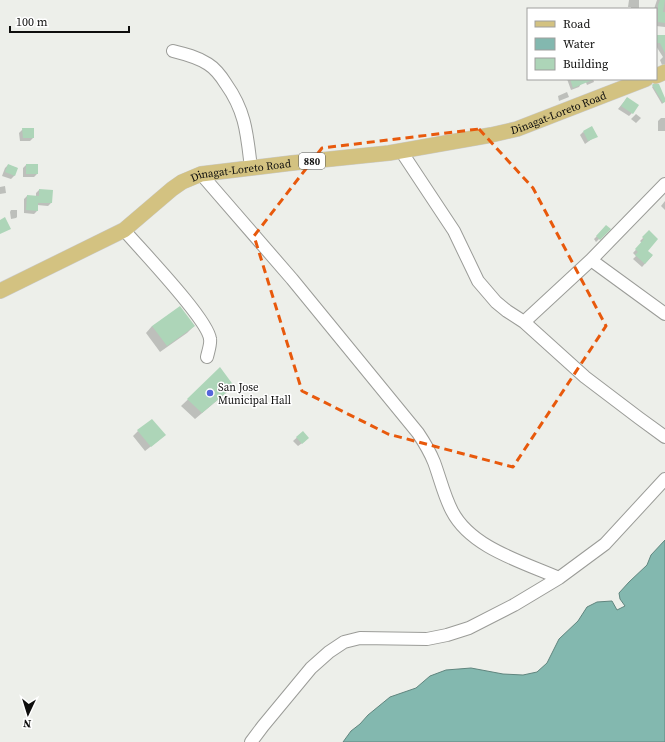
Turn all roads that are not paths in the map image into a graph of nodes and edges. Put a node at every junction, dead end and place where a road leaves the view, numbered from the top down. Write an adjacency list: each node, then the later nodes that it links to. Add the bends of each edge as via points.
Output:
1 (173, 51): 4 (street, via 208,63 231,90 245,124)
2 (643, 80): 3 (main road, Dinagat-Loreto Road / 880, via 517,129)
3 (401, 151): 4 (main road, Dinagat-Loreto Road / 880); 11 (street, via 454,231 478,282 496,302)
4 (251, 168): 5 (main road, Dinagat-Loreto Road / 880)
5 (201, 174): 7 (main road, Dinagat-Loreto Road / 880, via 172,189); 15 (street, via 292,279 418,433 427,447 452,510 464,528 478,540)
6 (665, 184): 8 (street)
7 (124, 230): 9 (main road, Dinagat-Loreto Road / 880); 12 (street, via 206,328 210,339)
8 (591, 260): 10 (street); 11 (street)
9 (0, 291)
10 (665, 314)
11 (524, 322): 13 (street, via 585,377)
12 (207, 357)
13 (665, 437)
14 (665, 479): 15 (street, via 606,544)
15 (559, 578): 16 (street, via 469,628 447,635 427,639 360,638 344,642 311,668)
16 (251, 742)

